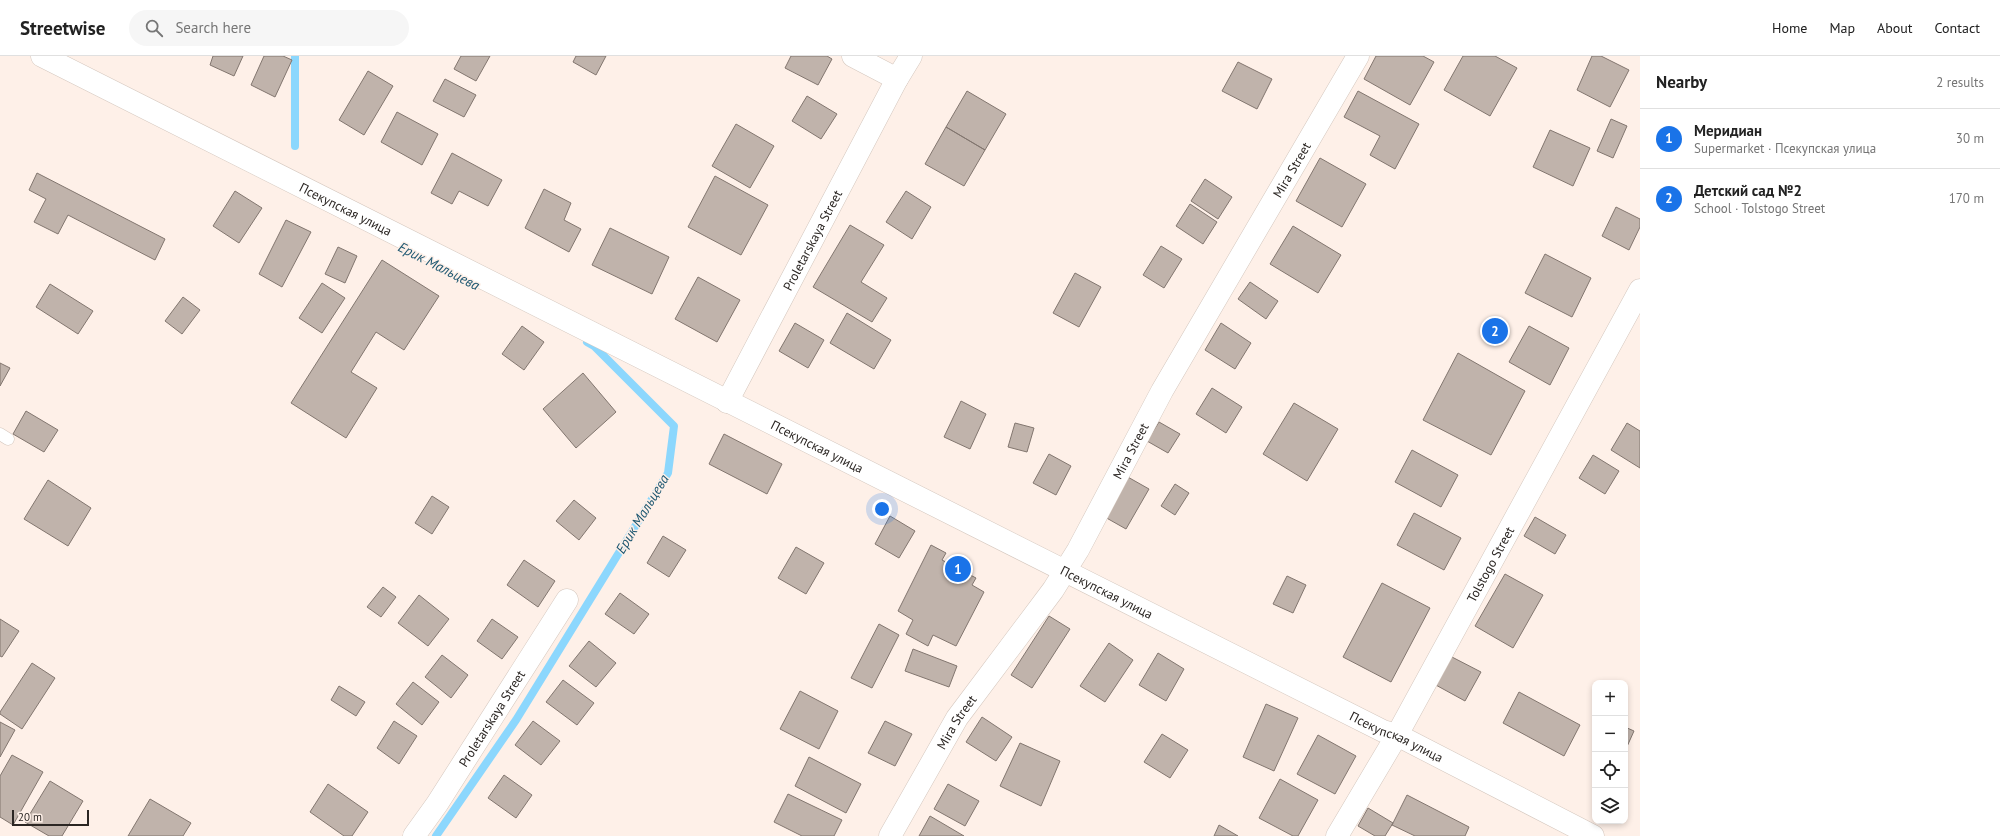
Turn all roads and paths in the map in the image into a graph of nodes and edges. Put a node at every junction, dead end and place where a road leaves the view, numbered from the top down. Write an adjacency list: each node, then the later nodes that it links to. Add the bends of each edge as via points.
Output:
1 (42, 56): 7 (street, Псекупская улица)
2 (853, 56): 5 (street)
3 (911, 56): 5 (street, Proletarskaya Street)
4 (1358, 56): 8 (street, Mira Street, via 1162,391)
5 (897, 79): 7 (street, Proletarskaya Street)
6 (1640, 290): 10 (street, Tolstogo Street)
7 (727, 402): 8 (street, Псекупская улица)
8 (1065, 570): 10 (street, Псекупская улица, via 1383,732); 12 (street, Mira Street, via 1049,596 957,718)
9 (567, 600): 11 (street, Proletarskaya Street)
10 (1397, 735): 13 (street, Tolstogo Street); 14 (street, Псекупская улица)
11 (414, 836)
12 (890, 836)
13 (1337, 836)
14 (1593, 836)

